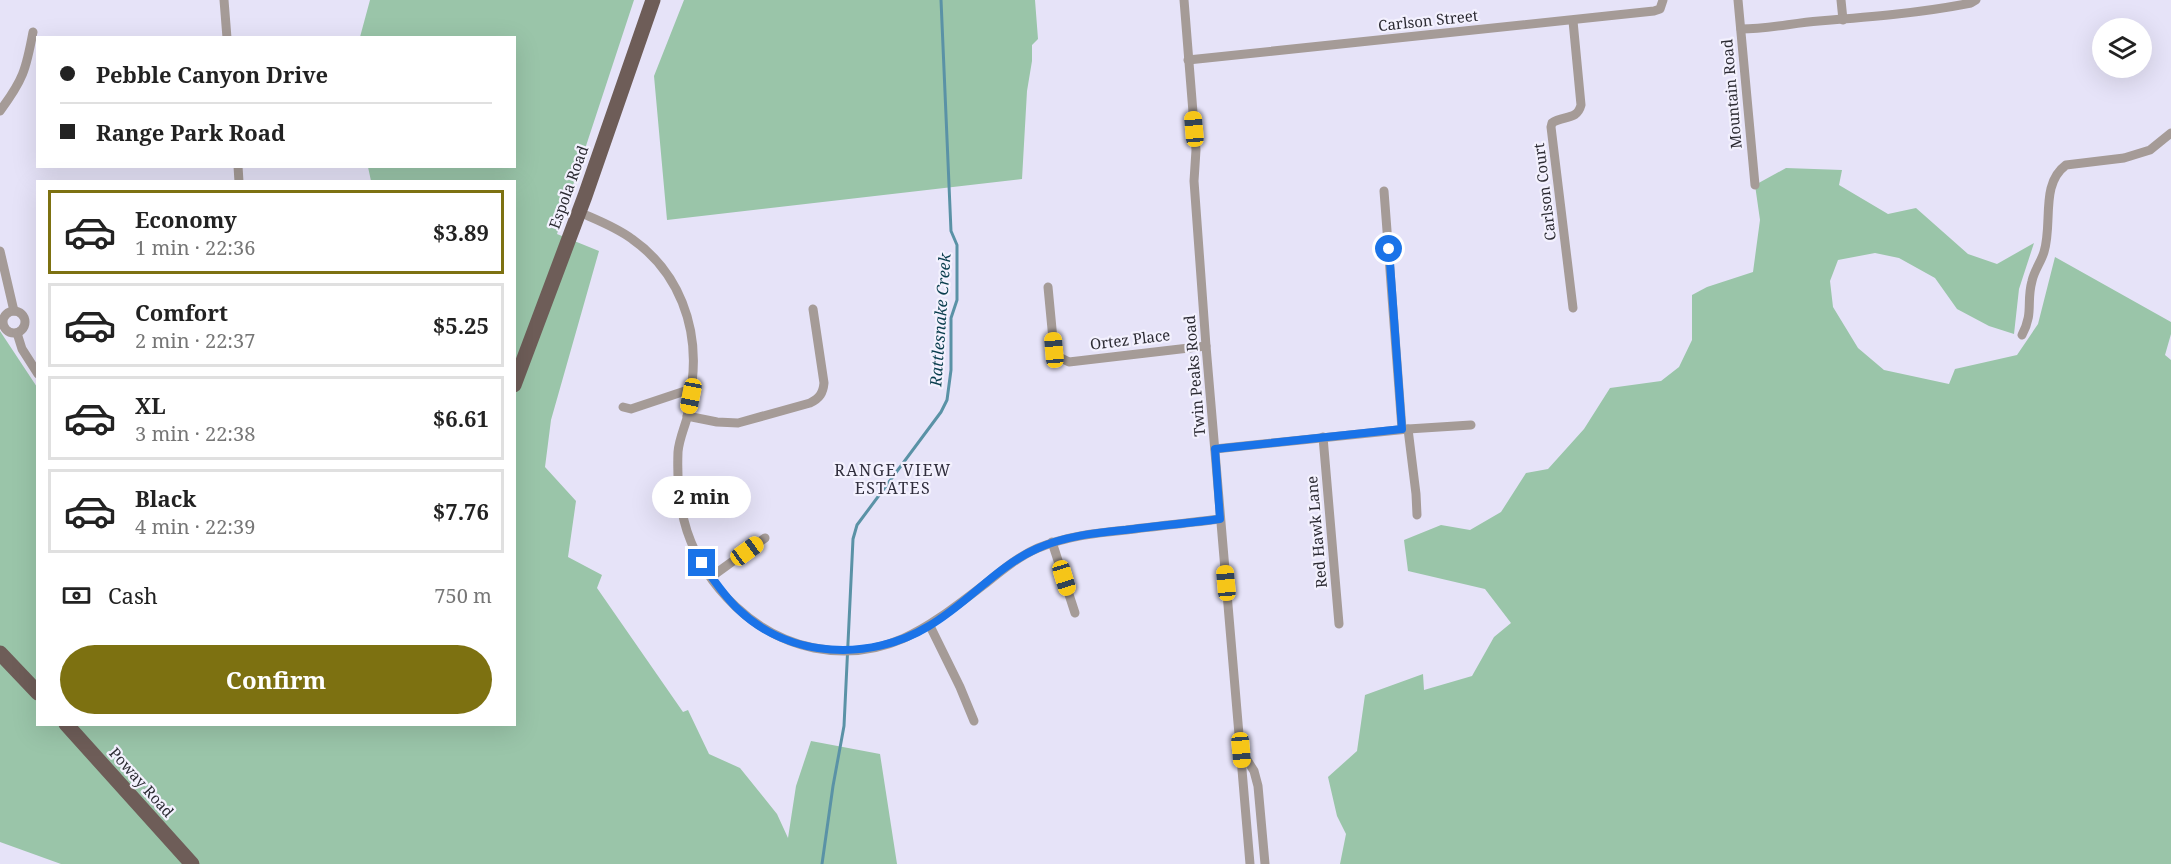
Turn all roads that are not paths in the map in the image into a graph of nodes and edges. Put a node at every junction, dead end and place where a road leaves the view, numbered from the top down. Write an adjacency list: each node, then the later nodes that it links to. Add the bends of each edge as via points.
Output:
1 (224, 0): 12 (street)
2 (653, 0): 18 (main road, Espola Road)
3 (1184, 0): 13 (street, Twin Peaks Road)
4 (1663, 0): 9 (street, Carlson Street, via 1660,9 1654,11)
5 (1738, 0): 10 (street, Mountain Road)
6 (1841, 0): 8 (street)
7 (1976, 0): 8 (street, via 1924,12)
8 (1843, 20): 10 (street)
9 (1573, 21): 13 (street, Carlson Street); 21 (street, Carlson Court, via 1581,105 1574,117 1557,119 1551,127)
10 (1741, 29): 16 (street, Mountain Road)
11 (33, 32): 14 (street, via 19,86)
12 (227, 36)
13 (1188, 60): 26 (street, Twin Peaks Road)
14 (0, 111)
15 (2171, 133): 25 (street, via 2150,150 2124,158 2066,165 2053,179 2045,251 2032,280 2031,308)
16 (1755, 185)
17 (1384, 190): 33 (street)
18 (579, 212): 28 (main road, Espola Road); 29 (street, via 632,238 670,276 689,319 694,359)
19 (0, 252): 23 (street)
20 (1048, 287): 26 (street, Ortez Place, via 1054,350 1062,360)
21 (1573, 308)
22 (813, 309): 31 (street, via 824,383 818,399 738,423)
23 (14, 311): 24 (street, via 26,321 24,329); 24 (street, via 6,315 3,324 8,332)
24 (17, 333): 27 (street)
25 (2022, 335)
26 (1206, 346): 35 (street, Twin Peaks Road)
27 (36, 371)
28 (516, 380)
29 (692, 389): 30 (street, via 631,409); 31 (street)
30 (623, 407)
31 (687, 416): 40 (street, via 678,452 682,512)
32 (1471, 425): 33 (street)
33 (1405, 429): 34 (street); 36 (street)
34 (1323, 437): 35 (street); 42 (street, Red Hawk Lane)
35 (1215, 449): 37 (street, Twin Peaks Road)
36 (1417, 515)
37 (1220, 519): 39 (street, via 1081,535); 48 (street, Twin Peaks Road)
38 (765, 538): 40 (street)
39 (1053, 542): 41 (street); 43 (street, via 1022,556)
40 (711, 577): 43 (street, via 752,621 804,646 842,651 876,647)
41 (1075, 613)
42 (1338, 624)
43 (930, 626): 46 (street)
44 (0, 653): 45 (main road)
45 (34, 683)
46 (974, 721)
47 (68, 726): 49 (main road, Poway Road)
48 (1241, 750): 50 (street, Twin Peaks Road); 51 (street, Twin Peaks Road, via 1258,786)
49 (192, 864)
50 (1250, 864)
51 (1265, 864)

